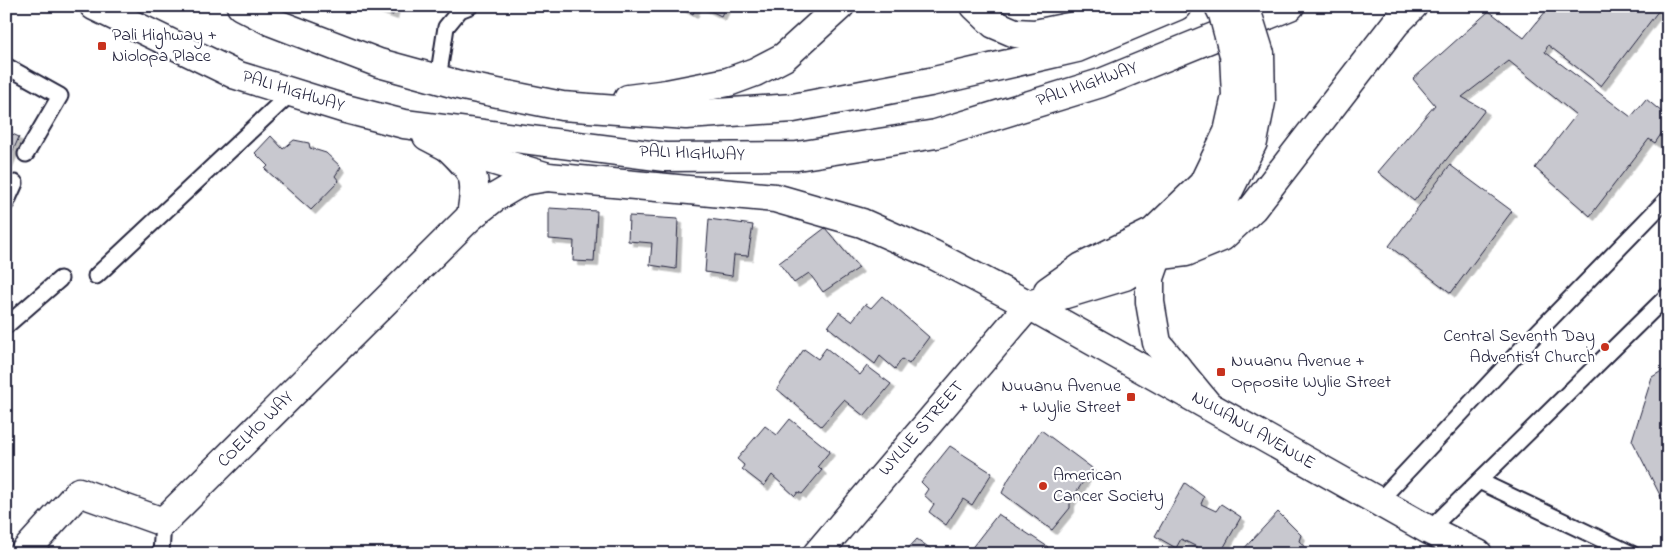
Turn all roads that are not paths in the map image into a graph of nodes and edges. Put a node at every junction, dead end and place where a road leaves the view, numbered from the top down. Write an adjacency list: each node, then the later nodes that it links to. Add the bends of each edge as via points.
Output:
1 (94, 6): 15 (main road, PALI HIGHWAY, via 236,75)
2 (241, 6): 14 (main road, via 272,22 379,63)
3 (470, 6): 14 (lane, via 460,10 446,27)
4 (840, 6): 16 (main road, via 784,57 728,82 667,94)
5 (975, 6): 6 (main road, via 994,24 1015,32 1035,34 1074,26)
6 (1131, 6)
7 (1177, 6): 16 (main road, via 1077,48 930,82 793,108 686,115)
8 (1219, 6): 12 (main road, bridge)
9 (1245, 6): 12 (main road, bridge)
10 (1290, 6): 17 (main road, PALI HIGHWAY, via 1101,83 936,134 797,156 665,157)
11 (1413, 6): 25 (main road, via 1396,23 1253,208 1222,237 1186,252)
12 (1247, 55): 25 (main road, via 1261,102 1253,142 1225,198); 29 (main road, WYLLIE STREET, via 1228,132 1203,184 1153,232 1082,268)
13 (6, 66): 19 (lane, via 60,96)
14 (438, 79): 16 (main road)
15 (292, 92): 17 (main road, PALI HIGHWAY); 26 (lane)
16 (562, 106)
17 (404, 124): 18 (main road)
18 (448, 147): 20 (main road); 24 (main road, via 473,176 475,187)
19 (26, 154)
20 (548, 177): 24 (main road, COELHO WAY, via 523,181); 29 (main road, NUUANU AVENUE, via 775,198 862,223 932,254)
21 (15, 183): 23 (lane)
22 (1668, 198): 33 (lane)
23 (6, 203)
24 (471, 216): 34 (main road, COELHO WAY)
25 (1158, 255): 29 (main road, via 1125,276); 31 (main road, via 1150,278 1150,302 1157,343)
26 (96, 276)
27 (60, 279): 30 (lane)
28 (1668, 295): 32 (lane)
29 (1028, 305): 31 (main road, NUUANU AVENUE); 38 (main road, WYLLIE STREET)
30 (6, 326)
31 (1207, 404): 33 (main road, NUUANU AVENUE)
32 (1480, 481): 35 (lane); 40 (lane)
33 (1378, 502): 35 (main road, NUUANU AVENUE)
34 (163, 522): 36 (main road, via 79,492); 37 (lane)
35 (1429, 530): 39 (main road, NUUANU AVENUE)
36 (23, 554)
37 (161, 554)
38 (817, 554)
39 (1478, 554)
40 (1632, 554)

